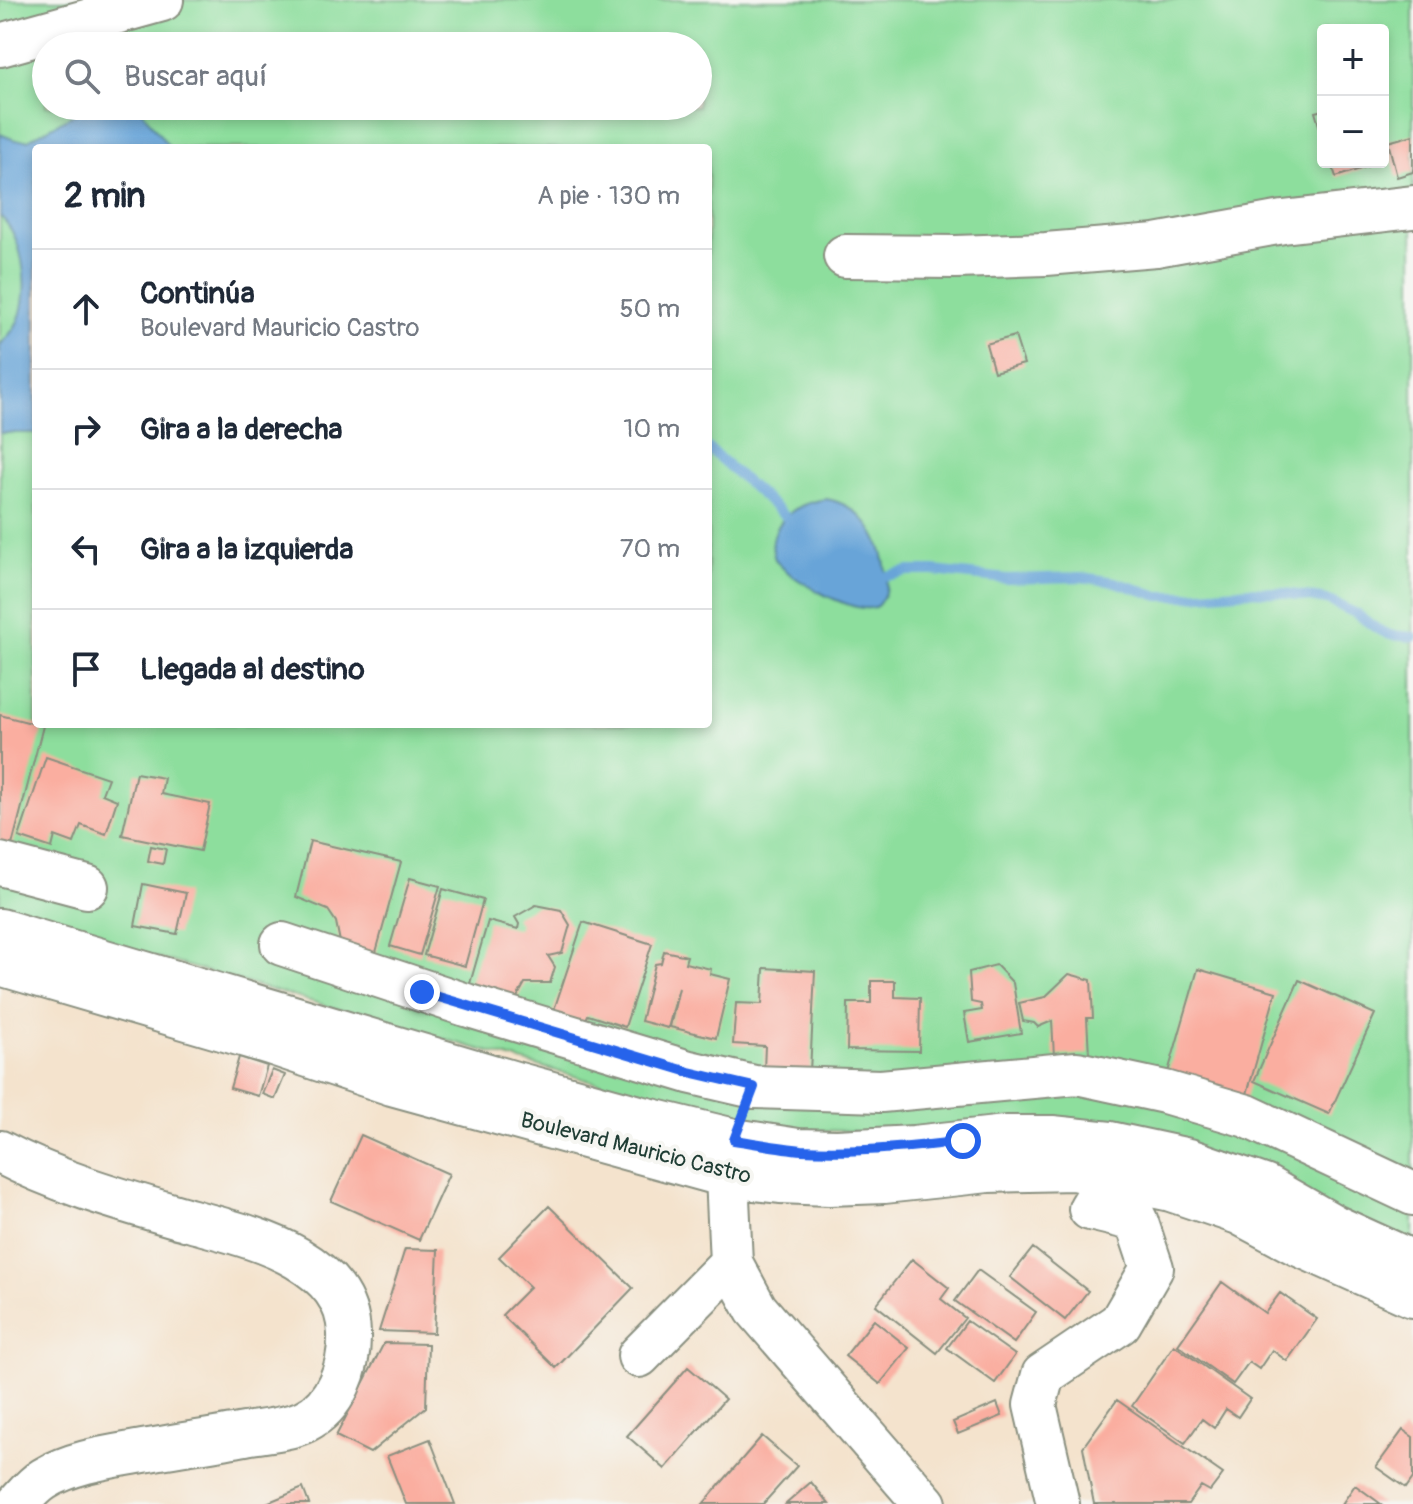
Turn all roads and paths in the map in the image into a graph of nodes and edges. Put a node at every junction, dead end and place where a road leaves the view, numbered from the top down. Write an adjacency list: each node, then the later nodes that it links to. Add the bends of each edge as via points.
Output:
1 (162, 0): 2 (street)
2 (47, 32)
3 (32, 36): 4 (street)
4 (0, 45)
5 (1413, 207): 6 (street, via 1283,222 1156,245 1046,254)
6 (845, 256)
7 (0, 864): 8 (street)
8 (87, 887)
9 (0, 930): 12 (street, Boulevard Mauricio Castro)
10 (282, 944): 13 (street, via 466,1005)
11 (0, 964): 12 (street, Boulevard Mauricio Castro)
12 (274, 1028): 15 (street, Boulevard Mauricio Castro, via 392,1084)
13 (754, 1087): 15 (street); 17 (street, via 881,1091 1077,1073 1247,1116)
14 (0, 1152): 22 (street, via 95,1192 276,1247 323,1275 348,1315 344,1375 320,1411 304,1422 88,1461 40,1481)
15 (731, 1158): 16 (street, Boulevard Mauricio Castro, via 780,1182 829,1184 1073,1169); 19 (street)
16 (1110, 1160): 18 (street, Boulevard Mauricio Castro, via 1189,1160 1264,1186); 20 (street, Boulevard Mauricio Castro, via 1171,1190 1239,1213); 24 (street, via 1090,1209 1136,1220 1152,1268 1120,1323 1043,1375 1035,1405)
17 (1413, 1194)
18 (1413, 1262)
19 (731, 1263): 21 (street); 23 (street, via 756,1309)
20 (1413, 1296)
21 (639, 1356)
22 (18, 1504)
23 (925, 1504)
24 (1058, 1504)

